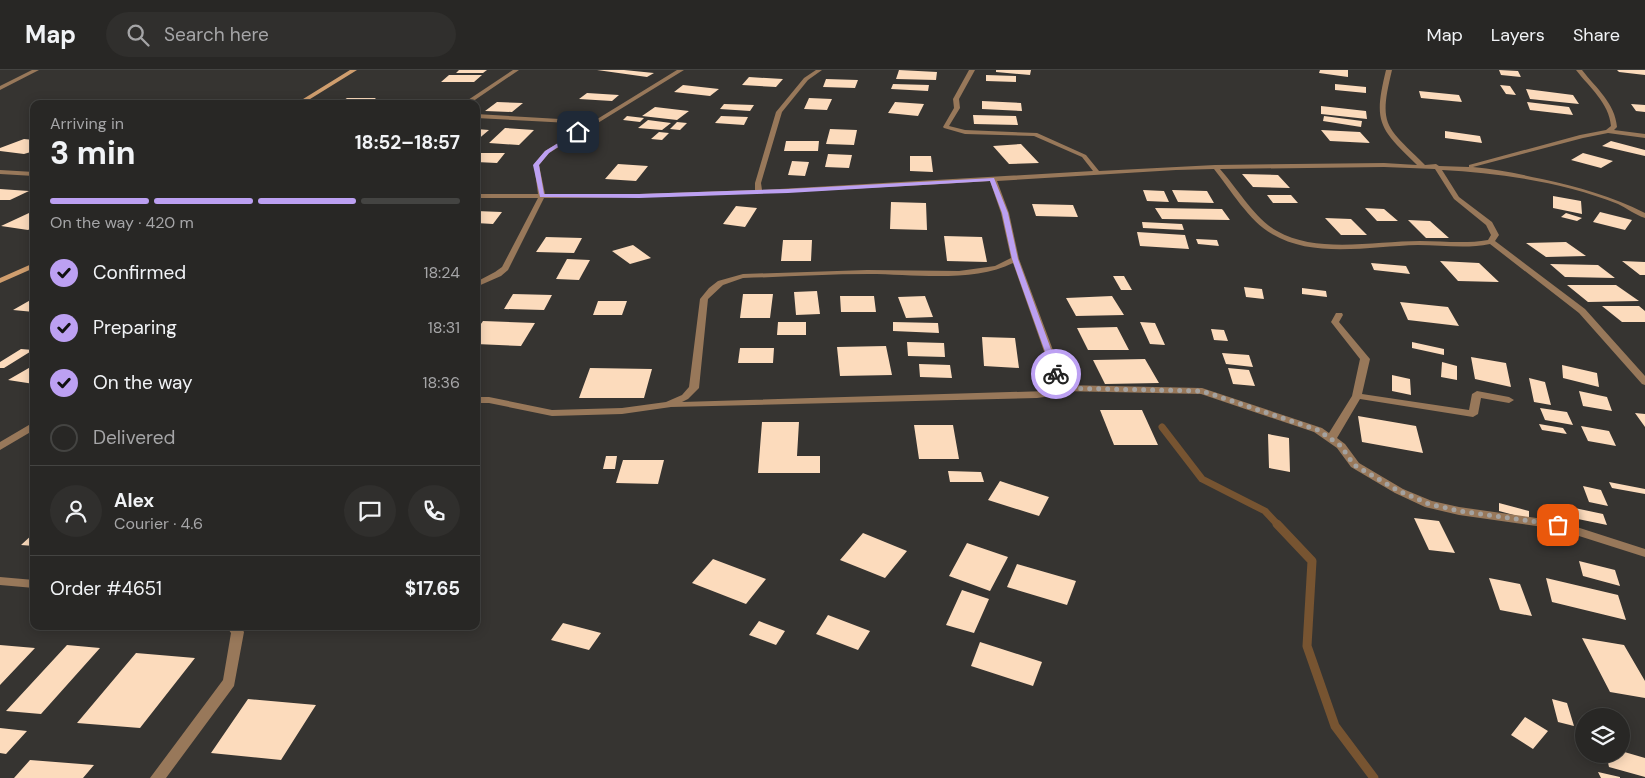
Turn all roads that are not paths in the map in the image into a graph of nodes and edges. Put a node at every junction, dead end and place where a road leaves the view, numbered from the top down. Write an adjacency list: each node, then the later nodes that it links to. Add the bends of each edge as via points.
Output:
1 (36, 70): 9 (street)
2 (354, 70): 10 (street)
3 (516, 70): 11 (street)
4 (681, 70): 13 (street)
5 (819, 70): 24 (street, via 806,79 779,112 760,175)
6 (972, 70): 21 (street, via 956,99 957,108 946,127 965,132 1035,134 1084,156)
7 (1389, 70): 17 (street, via 1383,101 1384,121 1392,135)
8 (1579, 70): 14 (street, via 1614,119 1614,127)
9 (0, 88)
10 (305, 100)
11 (471, 100)
12 (480, 116): 13 (street)
13 (593, 122): 26 (street, via 547,152 536,165)
14 (1608, 131): 15 (street); 19 (street)
15 (1645, 136)
16 (1215, 166): 17 (street); 21 (street); 28 (street, via 1259,219 1273,232 1291,239 1362,246)
17 (1422, 166): 18 (street)
18 (1436, 166): 19 (street); 28 (street, via 1456,198 1489,224 1495,236)
19 (1462, 168): 27 (street, via 1577,189 1620,203)
20 (0, 172): 22 (street)
21 (1098, 173): 23 (street)
22 (30, 174)
23 (992, 180): 24 (street); 29 (street, via 1005,213)
24 (759, 192): 26 (street)
25 (480, 196): 26 (street)
26 (542, 196): 32 (street, via 504,268)
27 (1645, 216)
28 (1491, 242): 34 (street, via 1582,311)
29 (1015, 259): 35 (street, via 1058,377); 39 (street, via 997,268 959,273 743,276 720,282 704,299 694,388 685,397)
30 (30, 267): 31 (street)
31 (0, 281)
32 (480, 284)
33 (1339, 315): 36 (street, via 1335,322 1365,360)
34 (1645, 382)
35 (1059, 388): 39 (street, via 1049,394 1037,395); 41 (street, via 1202,391 1318,430)
36 (1357, 396): 38 (street, via 1473,414 1477,394); 41 (street)
37 (480, 400): 39 (street, via 552,413 622,411)
38 (1509, 400)
39 (668, 405)
40 (30, 428): 42 (street)
41 (1332, 440): 43 (street, via 1341,446 1354,465 1429,504 1558,525)
42 (0, 447)
43 (1645, 553)
44 (0, 581): 45 (street)
45 (30, 584)
46 (236, 630): 47 (street, via 229,682)
47 (157, 778)

